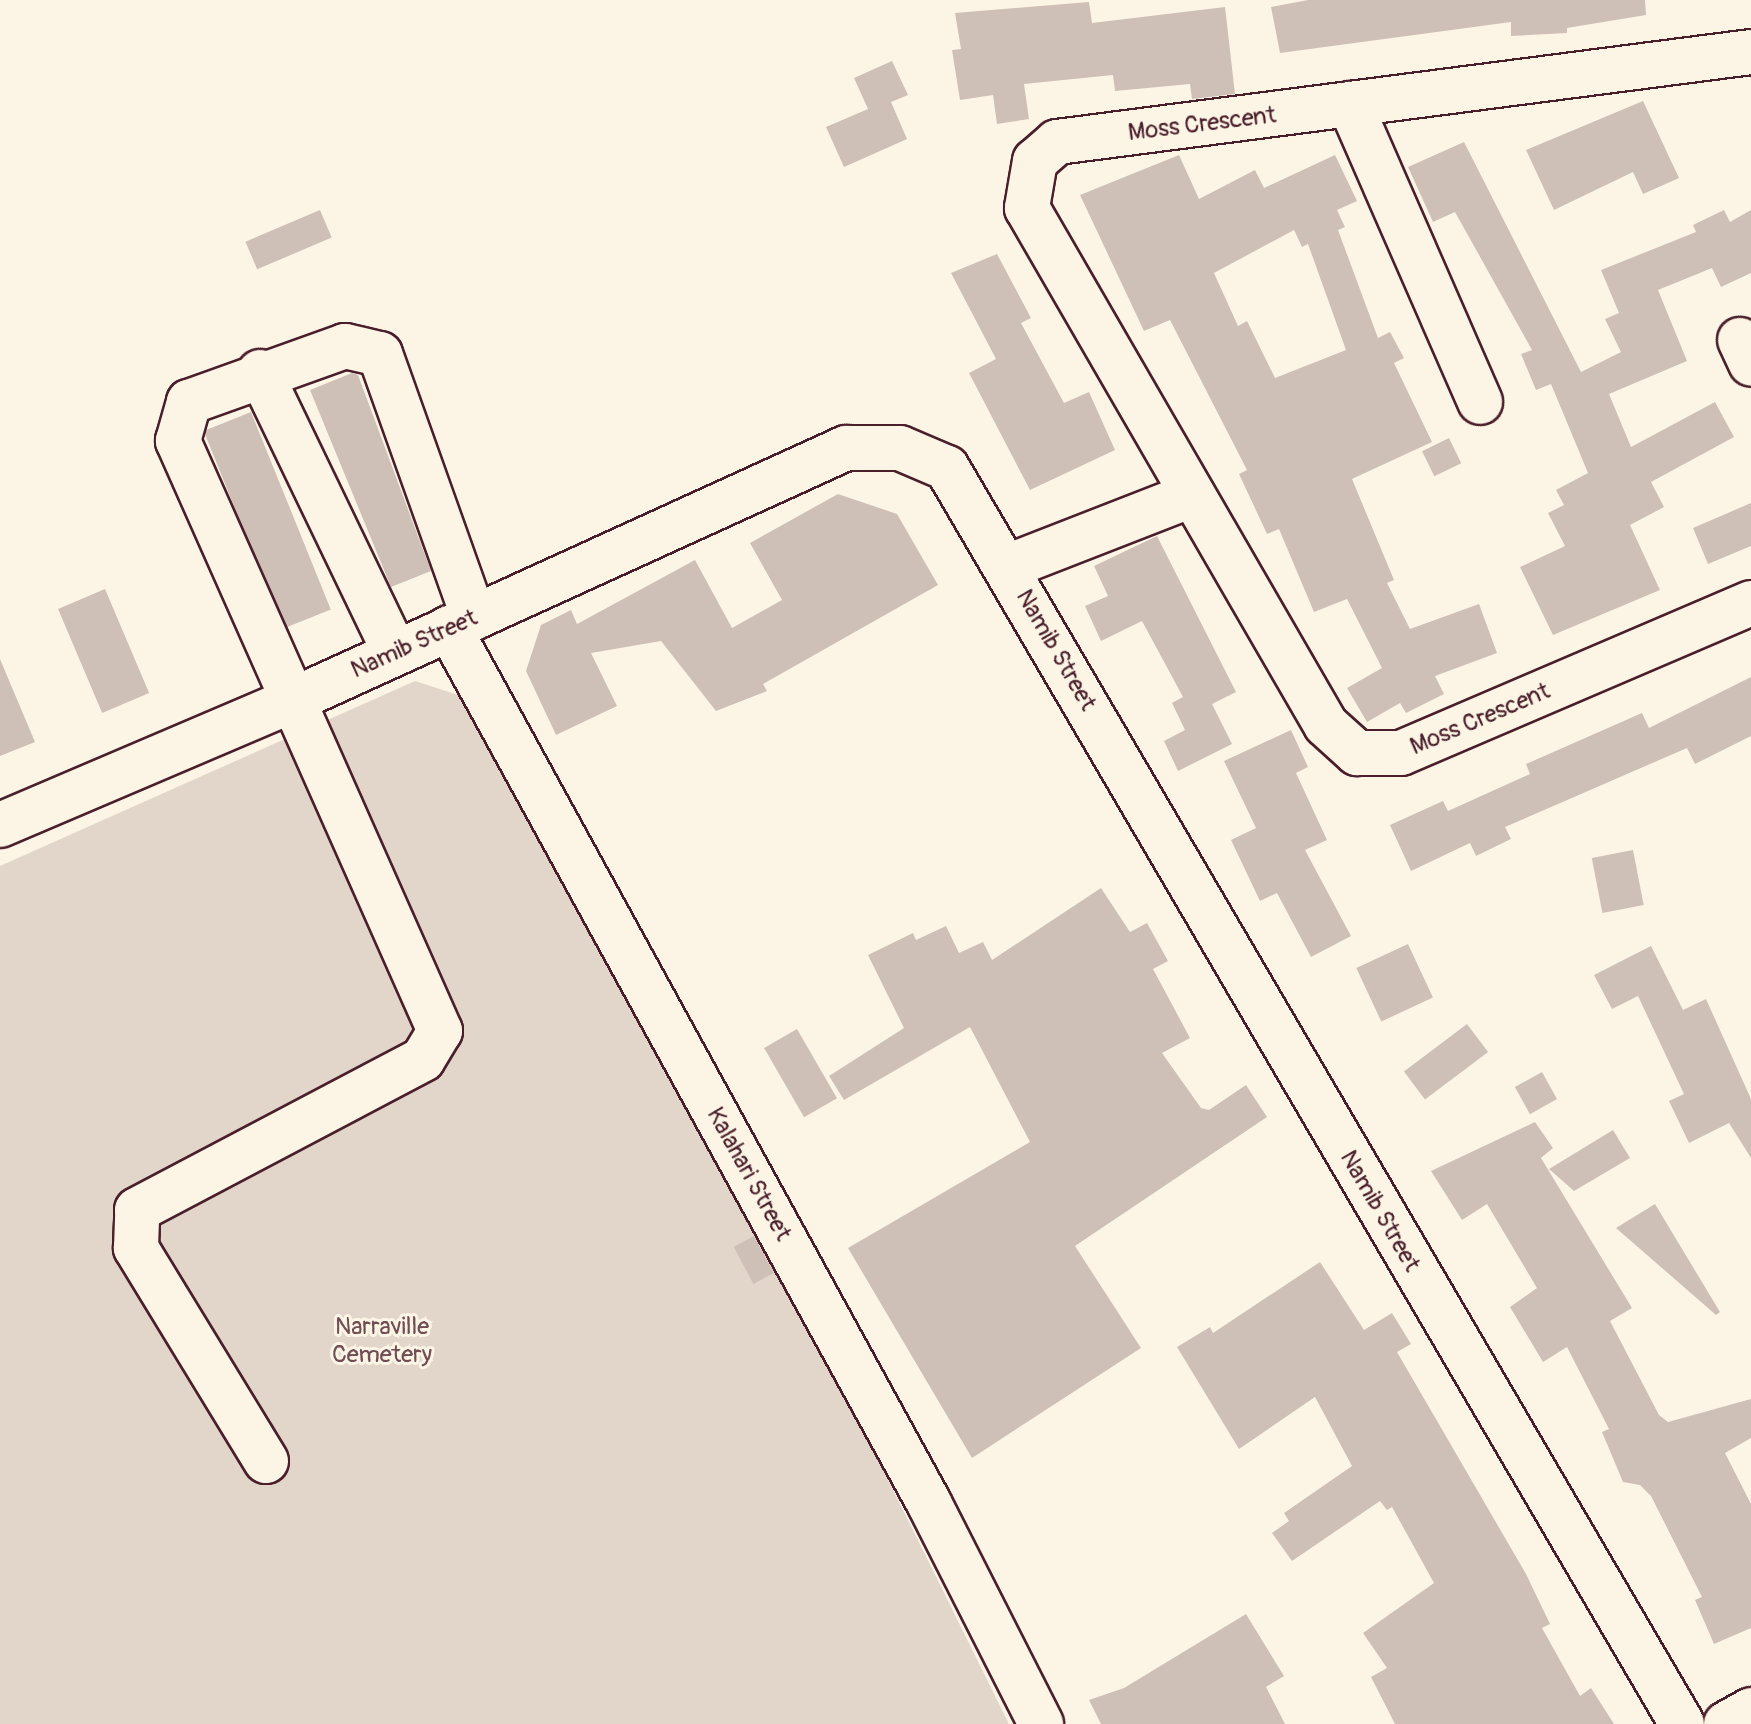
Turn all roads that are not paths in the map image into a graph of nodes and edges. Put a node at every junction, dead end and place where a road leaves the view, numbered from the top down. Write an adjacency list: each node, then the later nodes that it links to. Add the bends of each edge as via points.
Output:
1 (1751, 52): 2 (street, Moss Crescent)
2 (1350, 104): 4 (street); 5 (street, Moss Crescent, via 1057,142 1035,161 1027,208)
3 (260, 372): 8 (street, Kalahari Street, via 345,346 380,354); 9 (street); 10 (street, via 189,402 178,441)
4 (1480, 402)
5 (1192, 495): 6 (street); 7 (street, Moss Crescent, via 1326,725 1357,753 1401,753)
6 (1007, 567): 8 (street, Namib Street, via 947,468 900,448 846,448); 15 (street, Namib Street)
7 (1751, 603)
8 (462, 623): 9 (street, Namib Street); 14 (street, Kalahari Street)
9 (394, 651): 10 (street, Namib Street)
10 (293, 700): 11 (street, Namib Street); 12 (street, via 440,1031 423,1059 137,1210 136,1248)
11 (0, 825)
12 (266, 1461)
13 (1751, 1710): 16 (street)
14 (1041, 1724)
15 (1682, 1724)
16 (1726, 1724)

